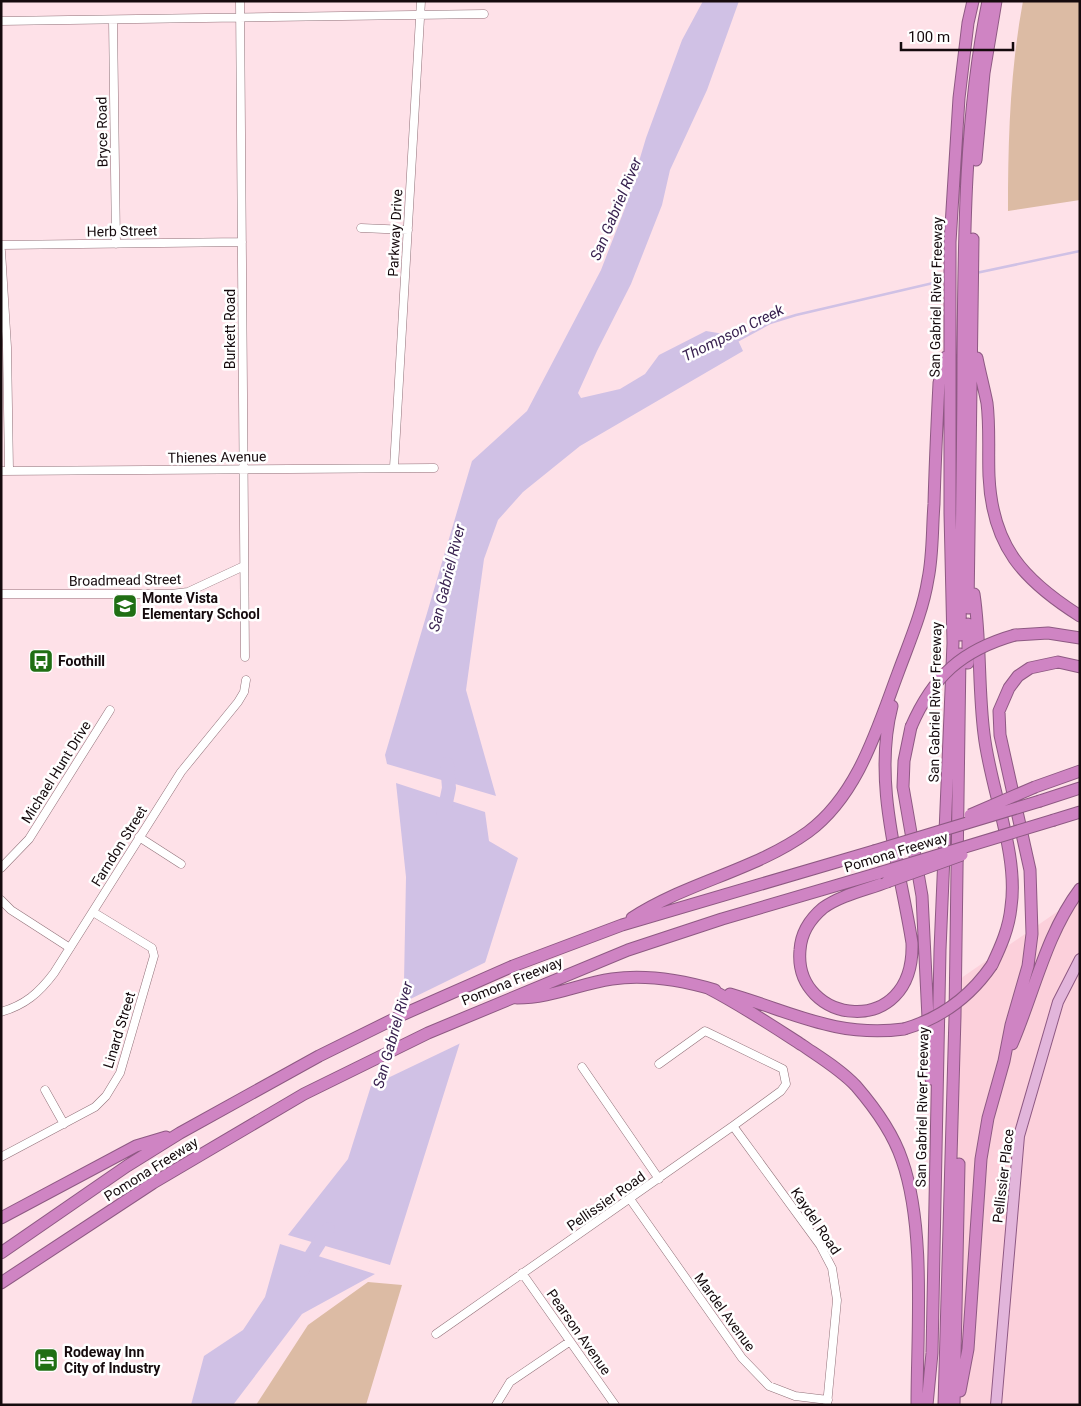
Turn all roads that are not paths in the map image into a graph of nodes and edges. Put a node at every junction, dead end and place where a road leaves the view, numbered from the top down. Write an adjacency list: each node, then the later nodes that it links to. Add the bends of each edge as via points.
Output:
1 (240, 1): 9 (street, Burkett Road)
2 (422, 1): 8 (street, Parkway Drive)
3 (973, 1): 14 (highway, San Gabriel River Freeway, via 958,98)
4 (983, 1): 14 (highway, via 964,126)
5 (988, 1): 14 (highway, via 975,76)
6 (996, 1): 14 (highway, San Gabriel River Freeway)
7 (484, 14): 8 (street)
8 (420, 16): 9 (street); 13 (street, Parkway Drive)
9 (240, 19): 10 (street); 15 (street, Burkett Road)
10 (113, 20): 11 (street); 16 (street, Bryce Road)
11 (1, 21)
12 (361, 228): 13 (street)
13 (408, 230): 22 (street, Parkway Drive)
14 (962, 240): 19 (highway, San Gabriel River Freeway); 19 (highway, San Gabriel River Freeway)
15 (242, 242): 16 (street, Herb Street); 24 (street, Burkett Road)
16 (116, 244): 17 (street, Herb Street)
17 (1, 246)
18 (1, 250): 25 (street, via 7,347)
19 (961, 320): 20 (highway, San Gabriel River Freeway); 21 (highway, San Gabriel River Freeway); 26 (highway, via 957,489); 78 (highway, via 956,990)
20 (973, 335): 27 (highway, San Gabriel River Freeway); 30 (highway, via 987,404 991,500 1001,537 1010,556 1040,589)
21 (950, 340): 26 (highway, San Gabriel River Freeway); 32 (highway, via 939,383 928,580)
22 (394, 467): 23 (street, Thienes Avenue); 24 (street, Thienes Avenue)
23 (434, 468)
24 (242, 469): 25 (street, Thienes Avenue); 28 (street, Burkett Road)
25 (5, 471)
26 (950, 513): 48 (highway, San Gabriel River Freeway, via 953,643)
27 (969, 561): 52 (highway, bridge, via 979,627 984,737 1010,862 1013,892 1006,933 992,965 973,989 949,1010 904,1029 871,1032 845,1030); 79 (highway, San Gabriel River Freeway)
28 (244, 566): 29 (street, Broadmead Street, via 188,592 171,594); 33 (street, Burkett Road)
29 (1, 594)
30 (1080, 616)
31 (1080, 638): 62 (highway, bridge, via 1048,633 1015,635 975,650 950,668 928,693 911,727 904,761 903,788 923,905)
32 (905, 654): 40 (highway, bridge, via 888,722 884,759 890,819 912,943 913,962 904,985 885,1004 871,1010 856,1012 828,1004 816,995 801,971 800,943 805,930 824,908 840,899 887,882); 49 (highway, via 862,762 847,789 810,830 781,851 656,902)
33 (245, 657)
34 (1080, 667): 55 (highway, via 1058,662 1030,668 1009,688 999,711 1000,735 1028,852 1033,904 1028,966)
35 (246, 680): 41 (street, Farndon Street, via 238,702 181,772)
36 (110, 710): 44 (street, Michael Hunt Drive, via 28,839)
37 (1080, 771): 42 (highway, bridge)
38 (1080, 788): 42 (highway, Pomona Freeway, bridge)
39 (1080, 812): 40 (highway, Pomona Freeway)
40 (1054, 820): 53 (highway, Pomona Freeway, bridge, via 722,919 625,951)
41 (139, 837): 43 (street); 47 (street, Farndon Street)
42 (913, 839): 49 (highway, Pomona Freeway, bridge)
43 (180, 864)
44 (1, 868)
45 (1080, 889): 55 (highway, via 1049,947)
46 (1, 900): 50 (street)
47 (93, 912): 50 (street, Farndon Street); 59 (street, Linard Street, via 152,948 154,956 114,1086 95,1107)
48 (942, 923): 62 (highway, San Gabriel River Freeway); 77 (highway, via 948,942 943,1338)
49 (618, 926): 61 (highway, Pomona Freeway, via 513,966 404,1014 318,1056)
50 (70, 948): 54 (street, Farndon Street, via 32,998)
51 (1080, 959): 80 (main road, Pellissier Place, via 1058,1002 1019,1136)
52 (708, 988): 53 (highway, via 659,978 615,979 539,998); 75 (highway, via 746,1008 839,1071 876,1110 893,1138 909,1181 915,1222 918,1284)
53 (508, 999): 69 (highway, Pomona Freeway, via 360,1065 304,1094 153,1183)
54 (1, 1012)
55 (1004, 1061): 79 (highway, via 988,1118 981,1159 968,1349)
56 (659, 1064): 60 (street, Pellissier Road, via 705,1031 783,1069 786,1084 781,1091)
57 (582, 1067): 64 (street)
58 (45, 1090): 59 (street)
59 (64, 1124): 63 (street, Linard Street)
60 (733, 1126): 64 (street, Pellissier Road); 72 (street, Kaydel Road, via 820,1245 832,1268 837,1300)
61 (180, 1134): 66 (highway, via 136,1146); 67 (highway, Pomona Freeway, via 127,1166)
62 (937, 1153): 76 (highway, San Gabriel River Freeway, via 932,1353)
63 (1, 1156)
64 (659, 1179): 65 (street, Pellissier Road)
65 (630, 1199): 68 (street, Pellissier Road); 72 (street, Mardel Avenue, via 742,1358 770,1386 795,1396)
66 (1, 1218)
67 (1, 1253)
68 (522, 1273): 70 (street, Pellissier Road); 71 (street, Pearson Avenue)
69 (1, 1283)
70 (436, 1334)
71 (569, 1342): 73 (street, via 510,1382); 74 (street, Pearson Avenue)
72 (828, 1402)
73 (496, 1405)
74 (615, 1405)
75 (916, 1405)
76 (927, 1405)
77 (938, 1405)
78 (944, 1405)
79 (956, 1405)
80 (996, 1405)

